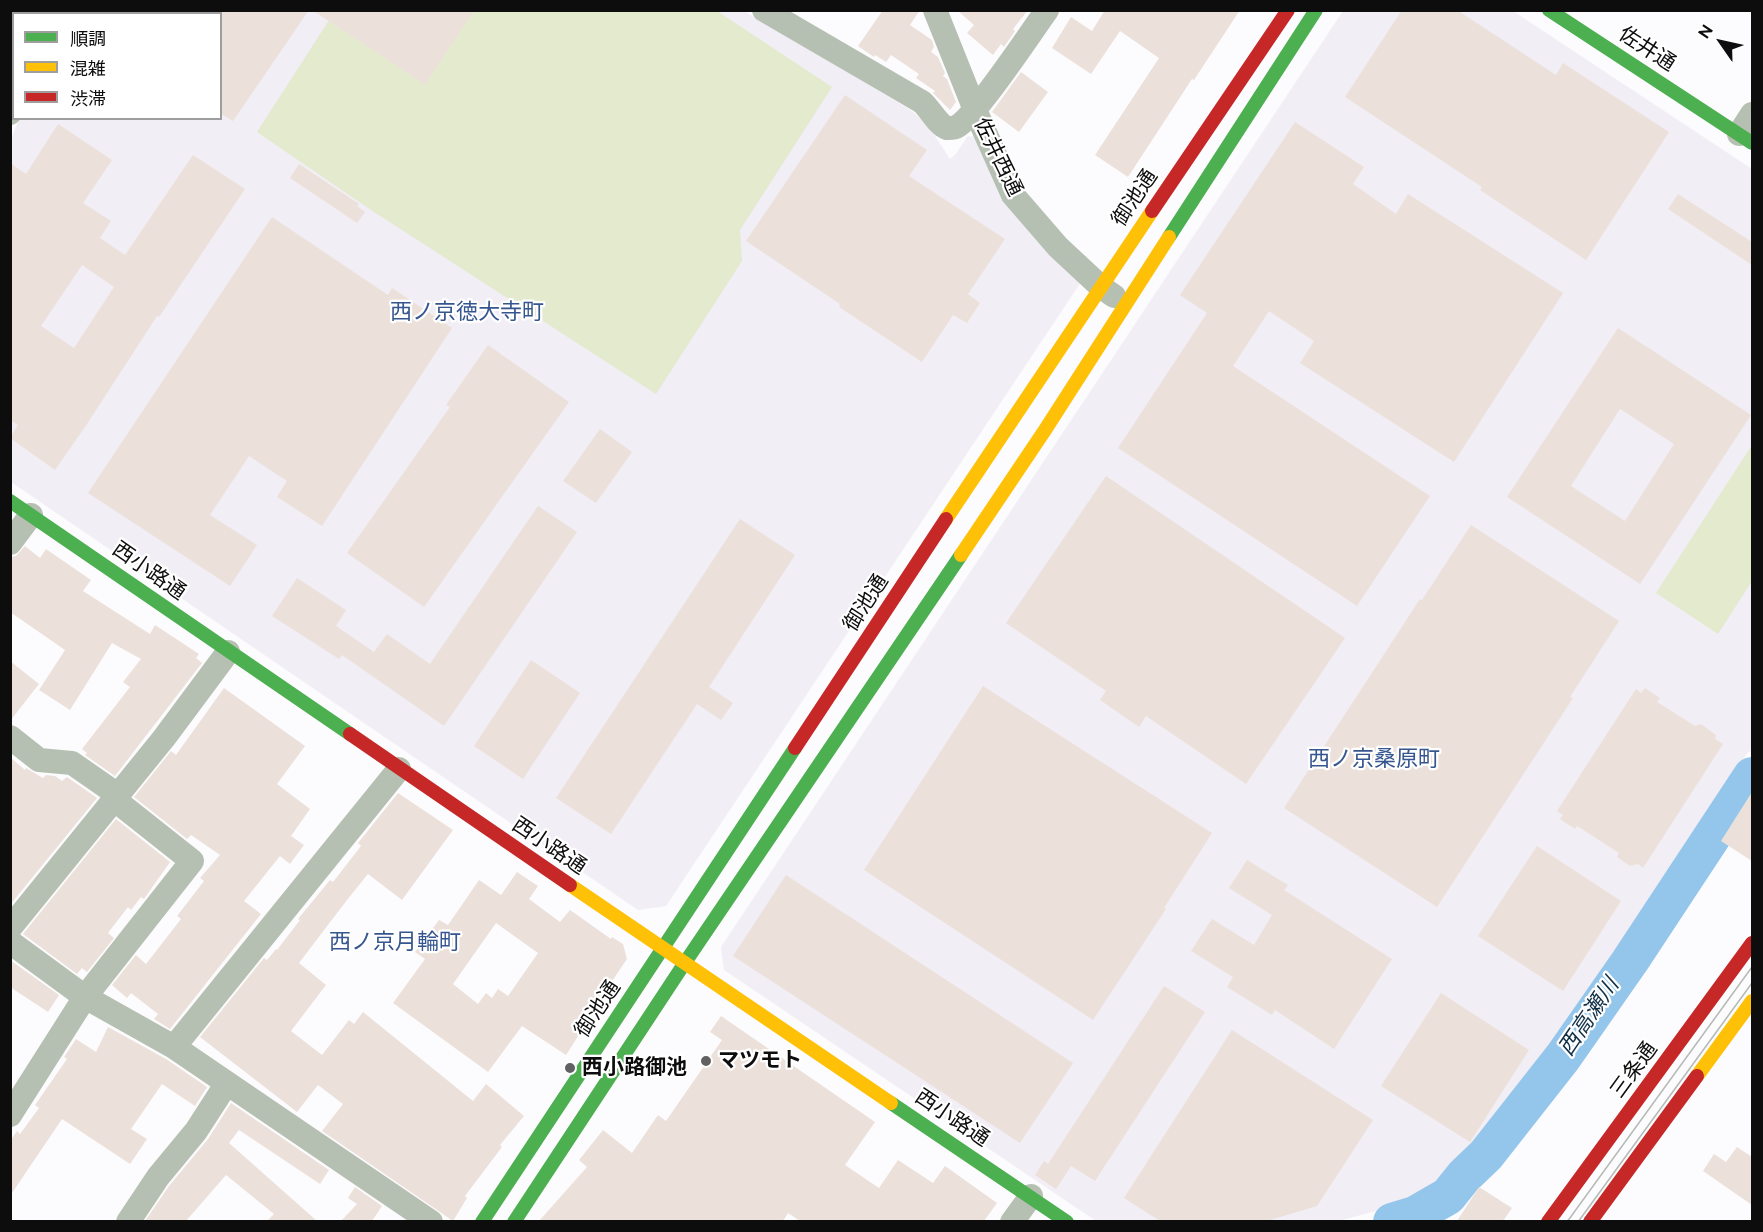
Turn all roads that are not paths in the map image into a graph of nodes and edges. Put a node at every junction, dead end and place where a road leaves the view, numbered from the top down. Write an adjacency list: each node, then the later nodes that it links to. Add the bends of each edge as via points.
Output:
1 (764, 10): 8 (street, 佐井西通, via 922,102 939,123 949,128 956,128)
2 (935, 10): 8 (street)
3 (1047, 10): 8 (street)
4 (1288, 10): 11 (street, 御池通)
5 (1316, 10): 12 (street)
6 (1549, 10): 7 (street, 佐井通)
7 (1575, 17): 10 (street, 佐井通)
8 (975, 110): 11 (street, 佐井西通, via 1013,195 1058,247)
9 (1752, 114): 10 (street)
10 (1746, 138)
11 (1101, 287): 12 (street, 佐井西通); 23 (street, 御池通)
12 (1126, 305): 24 (street)
13 (10, 501): 14 (street, 西小路通)
14 (31, 515): 15 (street); 16 (street, 西小路通)
15 (10, 543)
16 (228, 652): 18 (street, 西小路通); 19 (street)
17 (10, 737): 19 (street, via 39,760 72,763)
18 (399, 769): 23 (street, 西小路通); 29 (street)
19 (116, 797): 20 (street); 27 (street, via 192,861)
20 (10, 928)
21 (10, 942): 27 (street)
22 (1752, 942): 25 (street, 三条通)
23 (663, 949): 24 (street, 西小路通); 35 (street, 御池通)
24 (684, 964): 32 (street, 西小路通); 36 (street)
25 (1730, 973): 26 (street); 39 (street, 三条通)
26 (1752, 988)
27 (86, 997): 29 (street); 31 (street)
28 (1752, 1001): 40 (street)
29 (174, 1047): 30 (street)
30 (227, 1083): 33 (street); 34 (street)
31 (10, 1115)
32 (1030, 1197): 37 (street); 38 (street, 西小路通)
33 (128, 1221)
34 (431, 1221)
35 (483, 1221)
36 (513, 1221)
37 (1012, 1221)
38 (1067, 1221)
39 (1548, 1221)
40 (1590, 1221)

